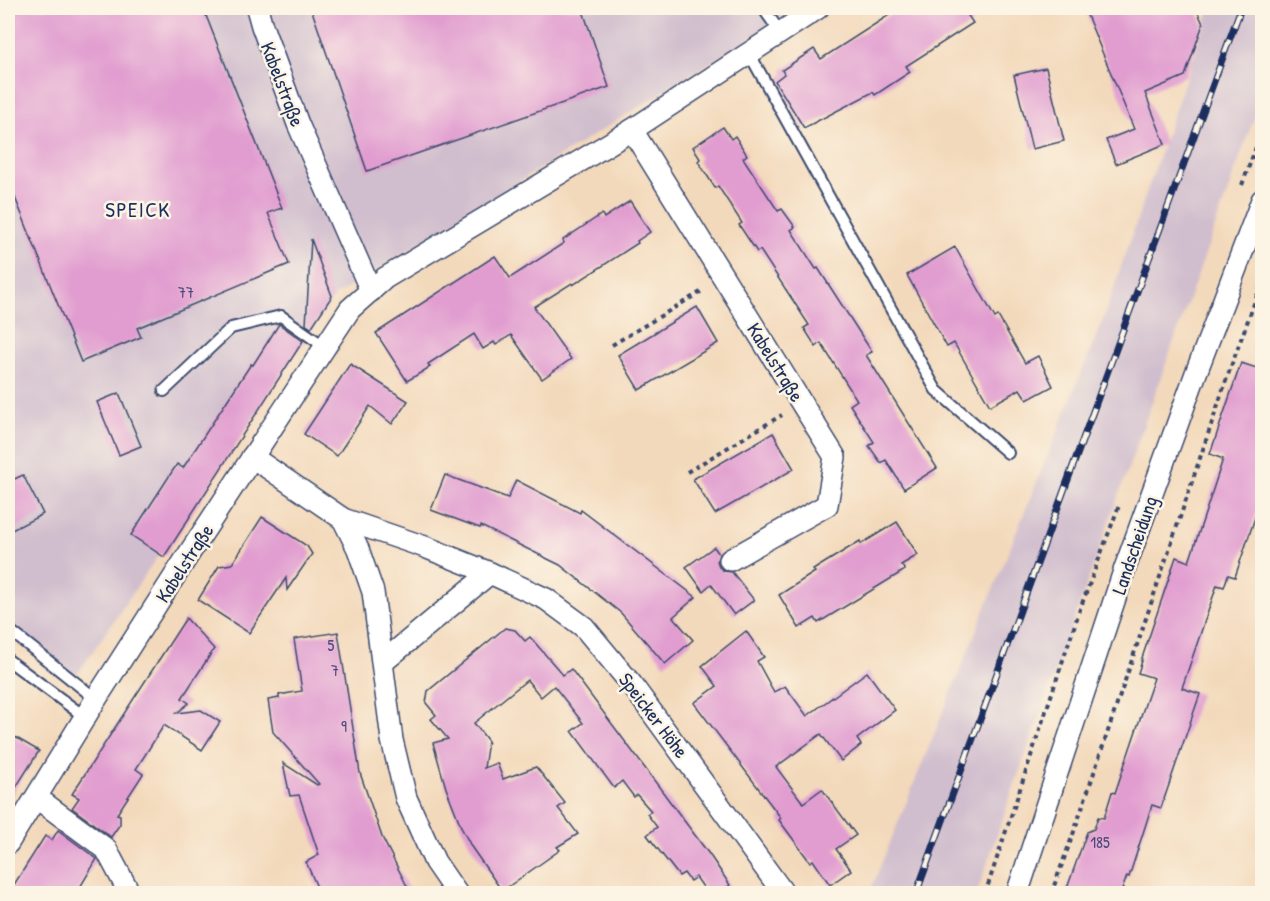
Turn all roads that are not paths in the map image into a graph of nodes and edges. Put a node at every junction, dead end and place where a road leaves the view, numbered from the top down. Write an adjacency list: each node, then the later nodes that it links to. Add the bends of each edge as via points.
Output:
1 (257, 8): 8 (street, Kabelstraße, via 298,124)
2 (763, 8): 4 (lane)
3 (818, 8): 4 (street, Kabelstraße)
4 (780, 32): 5 (street, Kabelstraße)
5 (749, 53): 6 (street, Kabelstraße); 11 (lane, via 936,390)
6 (632, 130): 8 (street, Kabelstraße, via 385,278); 14 (street, Kabelstraße, via 835,457 827,505)
7 (1263, 200): 25 (street, Landscheidung, via 1125,568)
8 (371, 291): 9 (street, Kabelstraße, via 350,309)
9 (325, 347): 10 (lane, via 281,316 231,328); 12 (street, Kabelstraße)
10 (164, 391)
11 (1008, 453)
12 (252, 457): 13 (street, Speicker Höhe); 19 (street, Kabelstraße)
13 (343, 519): 15 (street, Speicker Höhe); 18 (street, Speicker Höhe, via 373,592)
14 (730, 560)
15 (490, 573): 18 (street); 24 (street, Speicker Höhe, via 546,599 584,627 632,685)
16 (8, 629): 19 (lane)
17 (8, 660): 19 (lane)
18 (383, 662): 23 (street, Speicker Höhe, via 392,740 406,798 435,862)
19 (91, 708): 20 (street, Kabelstraße)
20 (37, 798): 21 (street, Kabelstraße); 22 (street, via 106,849)
21 (8, 843)
22 (130, 894)
23 (456, 894)
24 (784, 894)
25 (1017, 894)

